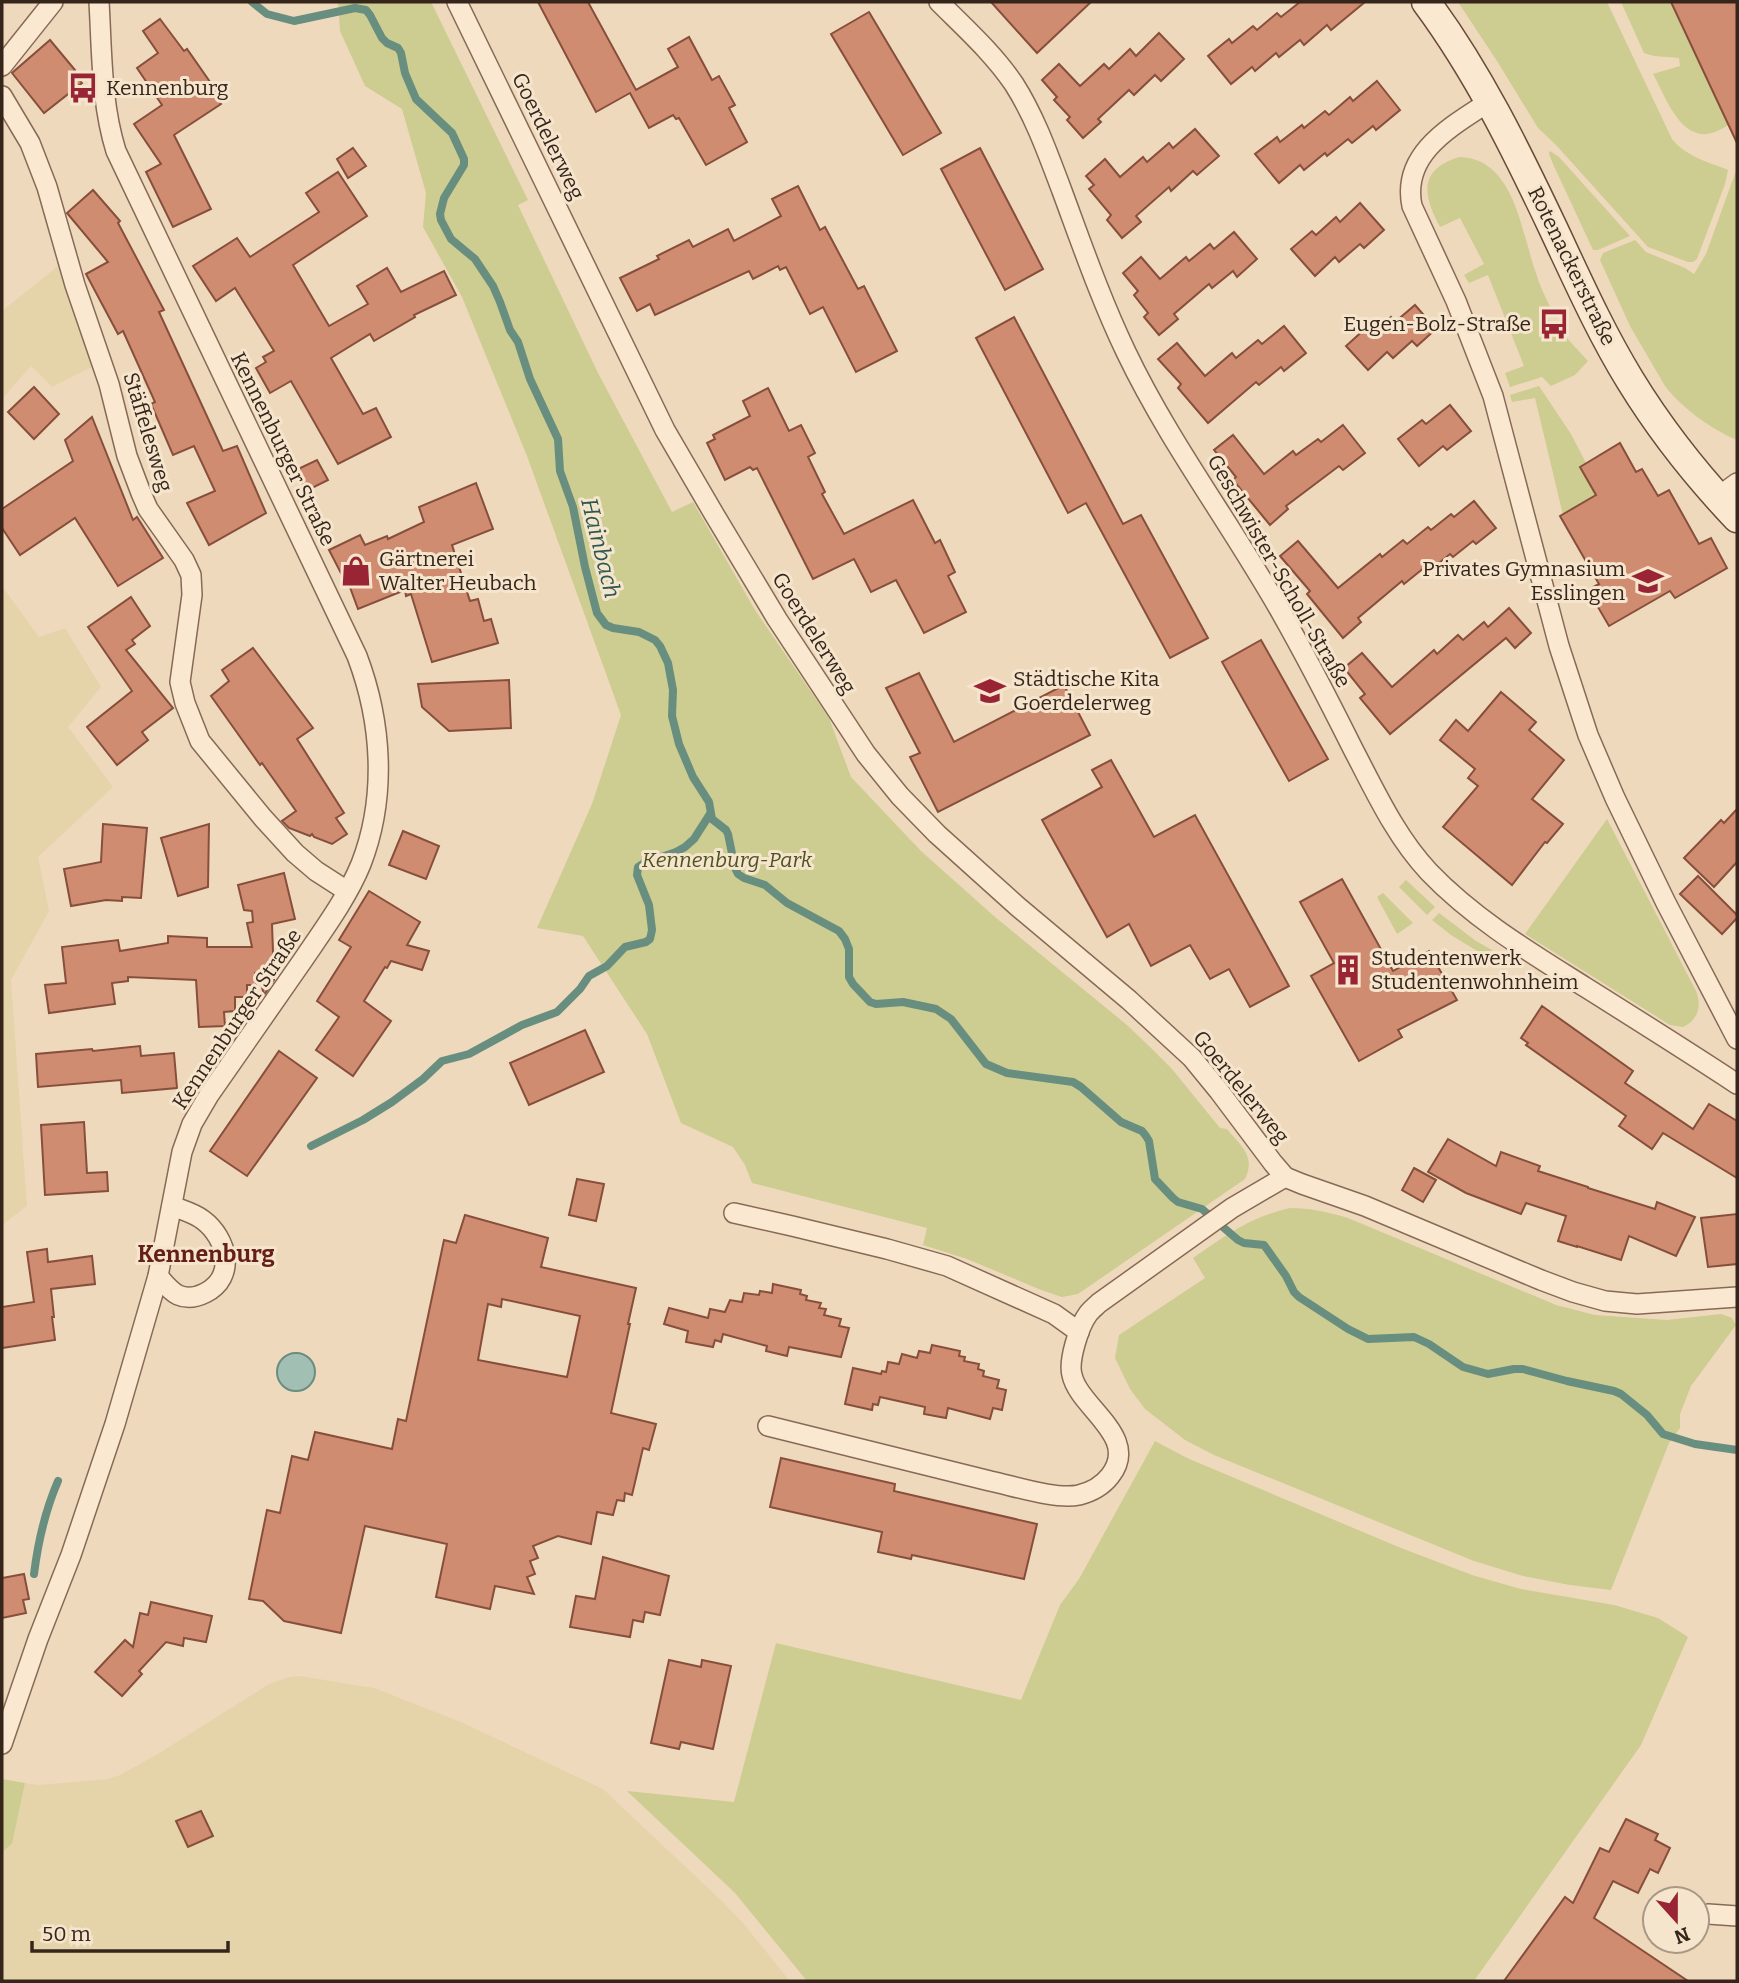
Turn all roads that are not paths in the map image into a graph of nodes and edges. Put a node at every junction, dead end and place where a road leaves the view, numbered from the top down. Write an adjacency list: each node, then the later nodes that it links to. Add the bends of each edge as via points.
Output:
1 (53, 2): 6 (street)
2 (99, 2): 11 (street, Kennenburger Straße, via 106,106 116,151 357,656 371,695 378,743 377,796 365,851)
3 (457, 2): 14 (street, Goerdelerweg, via 665,430 776,619 866,754 937,834 1192,1058)
4 (939, 2): 13 (street, Geschwister-Scholl-Straße, via 977,38 1028,108 1132,365 1281,611 1371,784 1413,853 1451,894 1513,941)
5 (1426, 2): 8 (main road, Rotenackerstraße)
6 (2, 66)
7 (2, 96): 11 (street, Stäffelesweg, via 30,143 47,187 141,493 191,575 180,682 200,741 296,853)
8 (1490, 100): 9 (main road, Rotenackerstraße, via 1630,380 1663,431); 12 (street, via 1440,135 1420,159 1410,180 1412,206 1493,396 1559,646 1588,735 1666,903)
9 (1728, 490): 10 (main road, Rotenackerstraße)
10 (1737, 518)
11 (347, 891): 15 (street, Kennenburger Straße, via 200,1109 189,1131)
12 (1737, 1039)
13 (1737, 1084)
14 (1285, 1177): 18 (street, Goerdelerweg, via 1605,1301 1637,1304); 19 (street, Goerdelerweg, via 1232,1208 1099,1303)
15 (172, 1206): 17 (street, Kennenburger Straße); 17 (street, via 207,1224 223,1248 224,1275 214,1287 191,1297 177,1294)
16 (734, 1213): 19 (street, via 947,1266 1054,1314)
17 (158, 1276): 21 (street, Kennenburger Straße, via 95,1484)
18 (1737, 1297)
19 (1079, 1332): 20 (street, Goerdelerweg, via 1072,1375 1118,1447 1116,1467 1106,1481 1080,1495 1025,1489)
20 (768, 1426)
21 (2, 1745)
22 (1711, 1914): 23 (street)
23 (1737, 1916)

